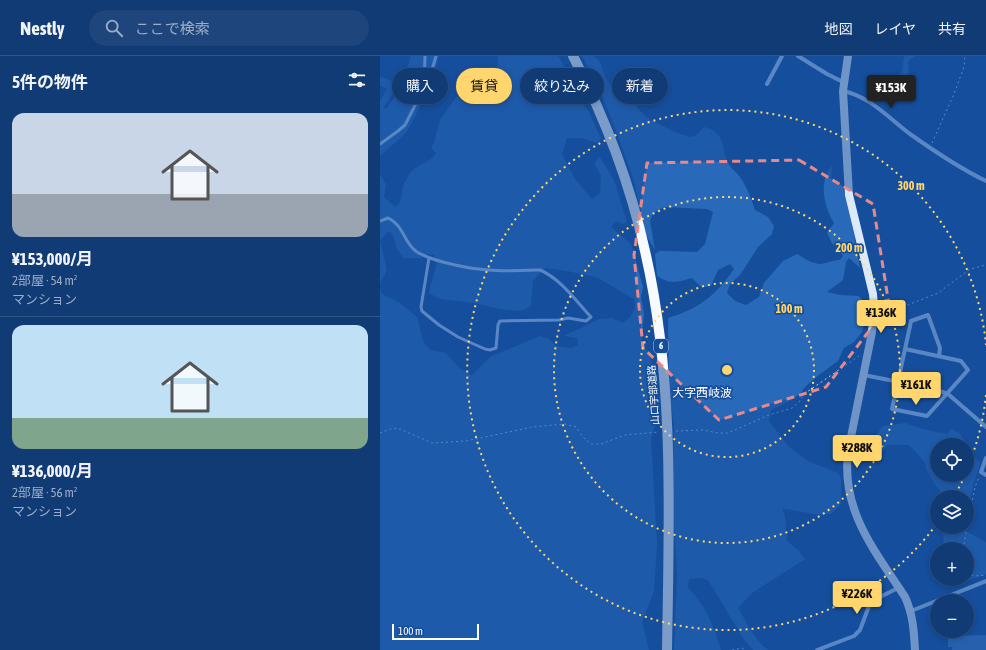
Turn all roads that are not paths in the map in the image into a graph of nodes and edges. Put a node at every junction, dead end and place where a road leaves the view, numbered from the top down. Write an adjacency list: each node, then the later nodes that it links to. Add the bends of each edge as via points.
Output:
1 (425, 56): 7 (lane)
2 (436, 56): 8 (lane)
3 (573, 56): 28 (main road, 山口宇部道路 / 6, via 590,88 627,184 645,250 655,301 668,443)
4 (782, 56): 10 (street)
5 (798, 56): 9 (street)
6 (848, 56): 9 (street)
7 (424, 68)
8 (432, 68)
9 (843, 82): 11 (street)
10 (767, 84)
11 (843, 91): 14 (street, via 866,100 930,148); 19 (street, via 849,195 874,294 873,321)
12 (416, 104): 13 (lane, via 405,125)
13 (380, 144)
14 (986, 181)
15 (380, 221): 16 (lane, via 388,218 395,221 416,252)
16 (429, 258): 16 (lane, via 485,271 540,270 559,282 591,317 586,321 568,318 500,321 496,348 485,349 446,330 422,311)
17 (905, 349): 18 (street); 18 (street, via 911,322 928,315 940,348); 20 (street)
18 (939, 356): 21 (street, via 961,360 968,370)
19 (864, 375): 20 (street); 26 (street, via 848,452 848,489 861,527)
20 (898, 382): 21 (street); 21 (street, via 892,409 927,416)
21 (948, 394): 22 (street)
22 (986, 427)
23 (986, 458): 24 (street, via 981,472)
24 (986, 475)
25 (986, 580): 27 (street)
26 (899, 588): 27 (street); 29 (street, via 874,600 860,630 854,636)
27 (911, 611): 30 (street)
28 (666, 650)
29 (817, 650)
30 (915, 650)

